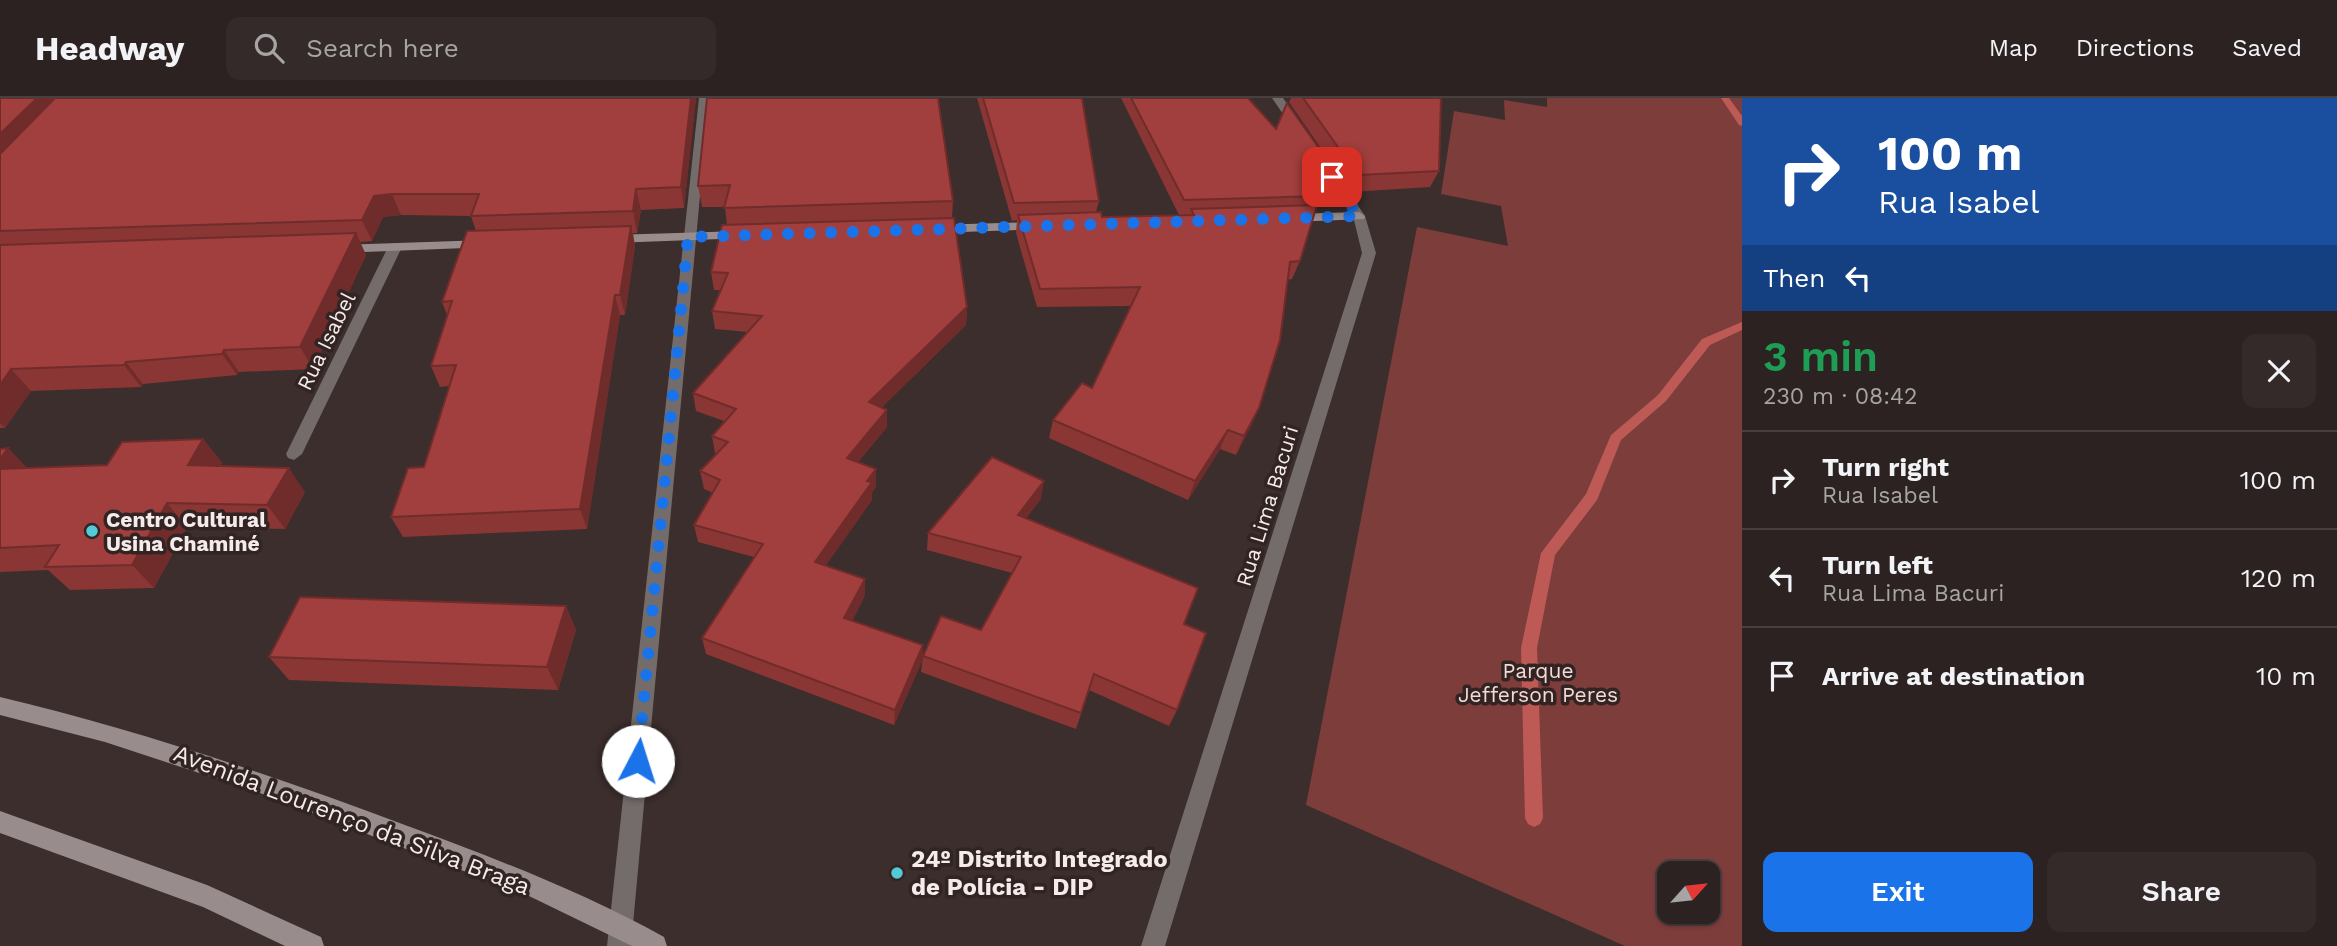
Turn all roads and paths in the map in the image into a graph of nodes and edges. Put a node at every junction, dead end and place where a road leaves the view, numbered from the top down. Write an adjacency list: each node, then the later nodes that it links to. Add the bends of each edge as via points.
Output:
1 (704, 98): 8 (street)
2 (1277, 98): 3 (street, Rua Lima Bacuri)
3 (1359, 216): 4 (street); 19 (street, Rua Lima Bacuri, via 1369,253)
4 (1275, 218)
5 (1051, 225): 6 (street)
6 (926, 229)
7 (758, 235): 8 (street)
8 (688, 237): 9 (street); 16 (street)
9 (604, 240)
10 (506, 243): 11 (street)
11 (395, 247): 12 (street); 13 (street, Rua Isabel)
12 (327, 249)
13 (294, 454)
14 (0, 706): 16 (street, Avenida Lourenço da Silva Braga, via 159,748 311,800 465,859)
15 (0, 822): 17 (street, via 207,897)
16 (621, 936): 18 (street, Avenida Lourenço da Silva Braga)
17 (312, 946)
18 (655, 946)
19 (1153, 946)

